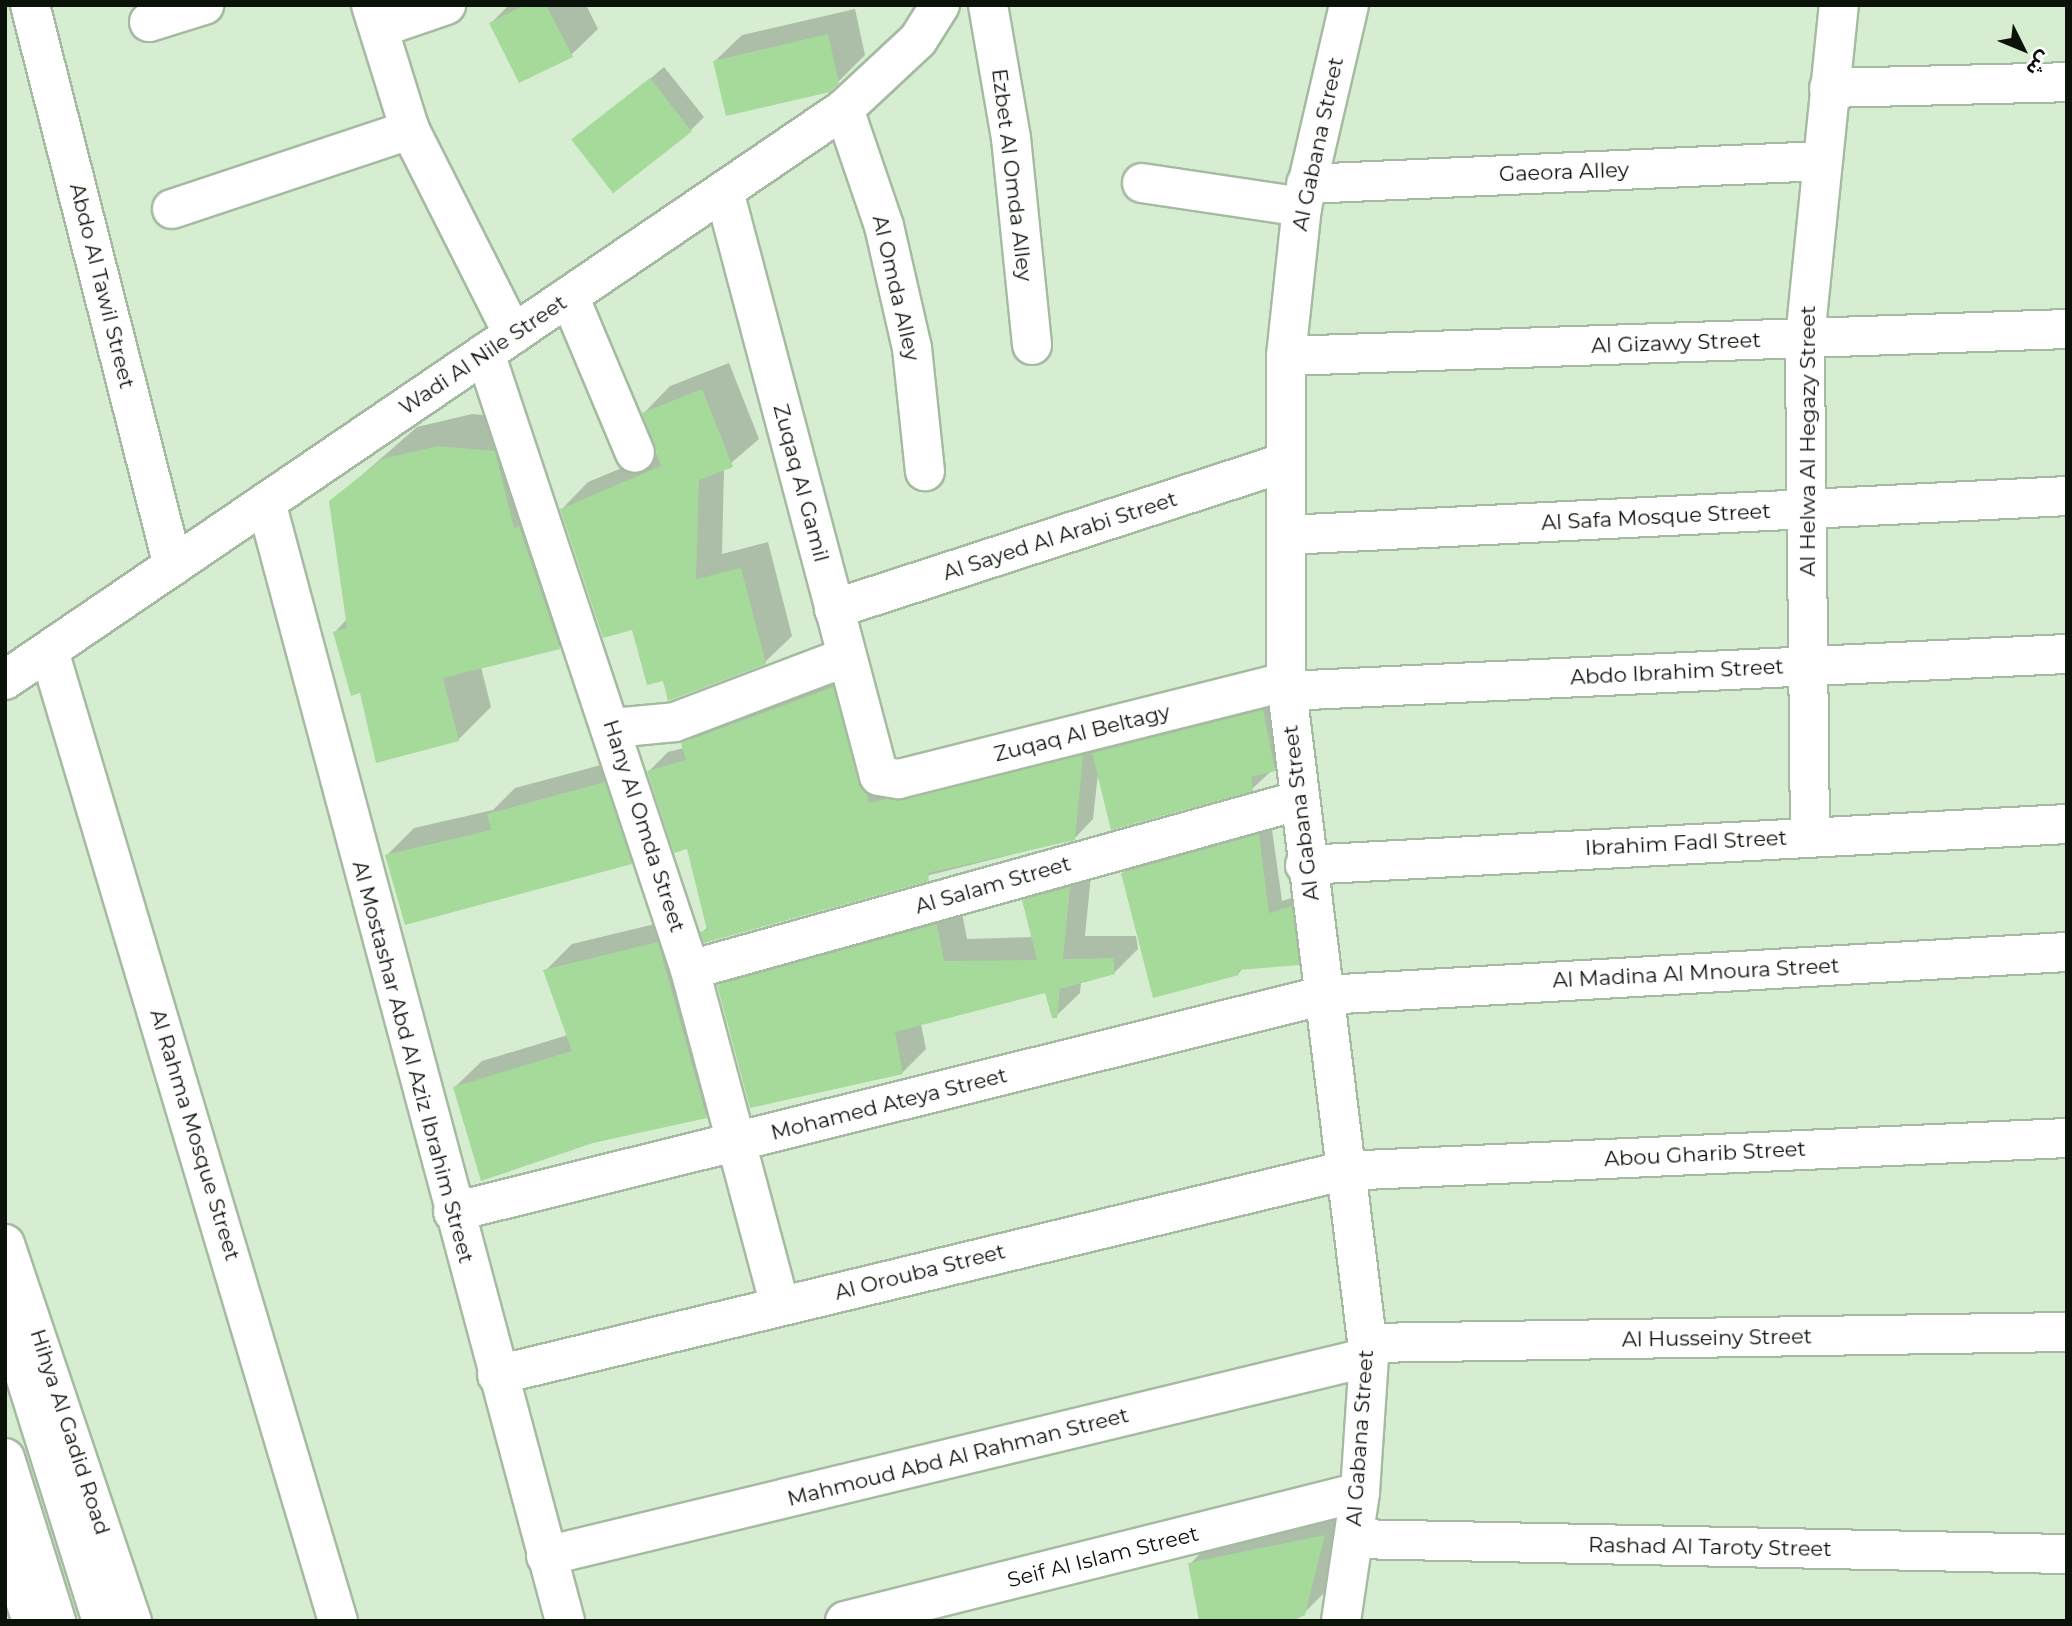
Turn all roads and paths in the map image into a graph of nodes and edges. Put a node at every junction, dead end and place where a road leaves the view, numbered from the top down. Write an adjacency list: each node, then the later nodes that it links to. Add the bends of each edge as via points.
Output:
1 (30, 5): 32 (street, Abdo Al Tawil Street)
2 (204, 5): 9 (street)
3 (446, 5): 8 (street)
4 (940, 5): 12 (street, Wadi Al Nile Street, via 918,40)
5 (988, 5): 23 (street, Ezbet Al Omda Alley, via 1011,138)
6 (1349, 5): 17 (street, Al Gabana Street)
7 (1839, 5): 11 (street, Al Helwa Al Hegazy Street)
8 (375, 17): 13 (street, Hany Al Omda Street)
9 (149, 22)
10 (2067, 82): 11 (street)
11 (1829, 88): 14 (street, Al Helwa Al Hegazy Street)
12 (845, 109): 16 (street, Wadi Al Nile Street); 27 (street, Al Omda Alley, via 884,226 909,334)
13 (410, 130): 18 (street); 22 (street, Hany Al Omda Street)
14 (1822, 161): 17 (street, Gaeora Alley); 21 (street, Al Helwa Al Hegazy Street)
15 (1142, 183): 17 (street, Gaeora Alley)
16 (724, 191): 19 (street, Wadi Al Nile Street); 33 (street, Zuqaq Al Gamil)
17 (1304, 195): 24 (street, Al Gabana Street)
18 (172, 209)
19 (569, 296): 22 (street, Wadi Al Nile Street); 25 (street)
20 (2067, 329): 21 (street, Al Gizawy Street)
21 (1805, 338): 24 (street, Al Gizawy Street); 30 (street, Al Helwa Al Hegazy Street)
22 (499, 344): 29 (street, Wadi Al Nile Street); 40 (street, Hany Al Omda Street)
23 (1032, 345)
24 (1286, 356): 26 (street, Al Gabana Street)
25 (635, 453)
26 (1286, 463): 31 (street, Al Gabana Street); 33 (street, Al Sayed Al Arabi Street)
27 (925, 471)
28 (2067, 496): 30 (street, Al Safa Mosque Street)
29 (266, 502): 32 (street, Wadi Al Nile Street); 52 (street, Al Mostashar Abd Al Aziz Ibrahim Street)
30 (1806, 509): 31 (street, Al Safa Mosque Street); 37 (street, Al Helwa Al Hegazy Street)
31 (1287, 535): 39 (street, Al Gabana Street)
32 (173, 566): 34 (street, Wadi Al Nile Street)
33 (834, 609): 36 (street, Zuqaq Al Gamil)
34 (49, 651): 38 (street, Wadi Al Nile Street); 69 (street, Al Rahma Mosque Street)
35 (2067, 654): 37 (street, Abdo Ibrahim Street)
36 (846, 657): 40 (street, via 675,722); 41 (street, Zuqaq Al Gamil)
37 (1810, 665): 39 (street, Abdo Ibrahim Street); 44 (street, Al Helwa Al Hegazy Street)
38 (6, 679)
39 (1287, 687): 41 (street, Zuqaq Al Beltagy, via 899,779); 42 (street, Al Gabana Street)
40 (614, 728): 47 (street, Hany Al Omda Street)
41 (879, 776)
42 (1297, 801): 45 (street, Al Gabana Street); 47 (street, Al Salam Street)
43 (2067, 824): 44 (street, Ibrahim Fadl Street)
44 (1810, 836): 45 (street, Ibrahim Fadl Street)
45 (1305, 865): 48 (street, Al Gabana Street)
46 (2067, 952): 48 (street, Al Madina Al Mnoura Street)
47 (690, 970): 50 (street, Hany Al Omda Street)
48 (1325, 995): 50 (street, Mohamed Ateya Street); 51 (street, Al Gabana Street)
49 (2067, 1138): 51 (street, Abou Gharib Street)
50 (737, 1142): 52 (street, Mohamed Ateya Street); 54 (street, Hany Al Omda Street)
51 (1343, 1171): 54 (street, Al Orouba Street); 57 (street, Al Gabana Street)
52 (453, 1212): 58 (street, Al Mostashar Abd Al Aziz Ibrahim Street)
53 (5, 1244): 68 (street, Hihya Al Gadid Road)
54 (780, 1306): 58 (street, Al Orouba Street)
55 (5, 1312): 67 (street)
56 (2067, 1332): 57 (street, Al Husseiny Street)
57 (1368, 1350): 60 (street, Al Gabana Street); 64 (street, Mahmoud Abd Al Rahman Street)
58 (497, 1375): 64 (street, Al Mostashar Abd Al Aziz Ibrahim Street)
59 (5, 1458): 66 (street)
60 (1360, 1492): 61 (street, Al Gabana Street); 71 (street, Seif Al Islam Street)
61 (1354, 1539): 63 (street, Rashad Al Taroty Street); 72 (street, Al Gabana Street)
62 (5, 1541): 65 (street)
63 (2067, 1554)
64 (546, 1556): 70 (street, Al Mostashar Abd Al Aziz Ibrahim Street)
65 (32, 1621)
66 (56, 1621)
67 (102, 1621)
68 (132, 1621)
69 (338, 1621)
70 (565, 1621)
71 (845, 1621)
72 (1341, 1621)

